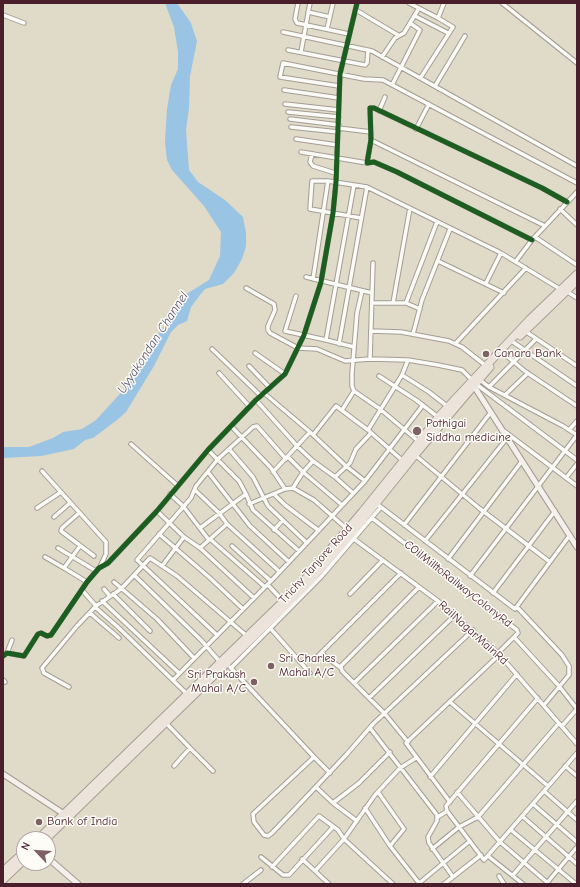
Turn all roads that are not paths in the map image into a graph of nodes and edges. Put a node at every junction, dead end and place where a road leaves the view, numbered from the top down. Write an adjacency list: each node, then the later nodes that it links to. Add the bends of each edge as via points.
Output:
1 (298, 3): 17 (street, via 295,21)
2 (310, 3): 10 (street)
3 (333, 3): 13 (street)
4 (357, 3): 9 (street)
5 (409, 3): 8 (street)
6 (444, 3): 14 (street)
7 (502, 3): 31 (street)
8 (418, 6): 12 (street); 14 (street)
9 (356, 10): 21 (street); 22 (street)
10 (308, 12): 13 (street); 17 (street)
11 (3, 15): 15 (street)
12 (415, 16): 16 (street); 20 (street)
13 (330, 17): 18 (street)
14 (438, 18): 20 (street, via 453,26)
15 (24, 23)
16 (410, 23): 22 (street, via 404,32); 32 (street, via 420,30)
17 (305, 25): 18 (street); 24 (street)
18 (327, 29): 21 (street)
19 (283, 32): 24 (street)
20 (448, 33): 34 (street)
21 (349, 34): 25 (street)
22 (398, 35): 29 (street)
23 (464, 36): 37 (street)
24 (304, 37): 25 (street); 28 (street)
25 (346, 45): 27 (street); 30 (street)
26 (288, 50): 28 (street)
27 (368, 50): 29 (street); 30 (street, via 367,65)
28 (301, 52): 30 (street)
29 (382, 57): 32 (street)
30 (342, 60): 33 (street)
31 (577, 63)
32 (400, 67): 34 (street); 35 (street)
33 (340, 74): 35 (street, via 383,80); 36 (street); 36 (street, via 283,63 280,77)
34 (420, 77): 37 (street)
35 (392, 85): 42 (street)
36 (339, 86): 40 (street)
37 (434, 86): 59 (street)
38 (284, 90): 40 (street)
39 (385, 97): 44 (street)
40 (339, 98): 43 (street)
41 (285, 104): 43 (street)
42 (429, 104): 50 (street); 63 (street)
43 (339, 110): 46 (street)
44 (379, 111): 50 (street); 51 (street, via 370,108)
45 (288, 112): 46 (street)
46 (339, 117): 49 (street)
47 (290, 119): 49 (street)
48 (292, 127): 49 (street)
49 (338, 128): 51 (street); 54 (street)
50 (416, 129): 67 (street)
51 (371, 132): 53 (street)
52 (296, 139): 54 (street)
53 (371, 140): 58 (street); 76 (street)
54 (337, 145): 57 (street)
55 (301, 152): 56 (street)
56 (312, 154): 57 (street); 60 (street, via 312,166)
57 (336, 158): 58 (street); 60 (street)
58 (367, 163): 78 (street, via 374,162 397,172)
59 (577, 166)
60 (335, 173): 62 (street)
61 (328, 181): 62 (street); 70 (street); 70 (street, via 313,180 312,183 310,209)
62 (336, 182): 64 (street); 71 (street)
63 (577, 183)
64 (354, 185): 65 (street); 72 (street)
65 (367, 187): 68 (street); 73 (street)
66 (577, 192): 67 (street)
67 (567, 202): 69 (street)
68 (410, 208): 74 (street); 101 (street)
69 (560, 209): 75 (street); 76 (street)
70 (323, 212): 71 (street); 87 (street)
71 (333, 213): 72 (street); 89 (street)
72 (348, 216): 73 (street); 91 (street)
73 (361, 218): 93 (street)
74 (436, 222): 77 (street); 102 (street)
75 (577, 225)
76 (545, 226): 78 (street)
77 (450, 229): 79 (street); 80 (street)
78 (533, 239): 81 (street); 83 (street)
79 (501, 253): 81 (street); 90 (street)
80 (438, 261): 90 (street); 103 (street)
81 (516, 261): 84 (street)
82 (373, 263): 96 (street)
83 (577, 265)
84 (526, 268): 94 (street); 97 (street)
85 (577, 274): 94 (highway, Trichy Tanjore Road)
86 (306, 277): 87 (street)
87 (313, 279): 89 (street)
88 (577, 281): 94 (highway, Trichy Tanjore Road)
89 (321, 282): 91 (street); 107 (street)
90 (486, 283): 97 (street)
91 (336, 285): 93 (street); 109 (street)
92 (246, 288): 114 (street, via 274,304 275,310 268,326 270,333)
93 (348, 288): 95 (street); 112 (street)
94 (563, 290): 99 (street); 105 (highway, Trichy Tanjore Road); 123 (highway, Trichy Tanjore Road)
95 (362, 291): 96 (street); 113 (street)
96 (372, 293): 100 (street)
97 (504, 293): 111 (street)
98 (296, 296): 107 (street, via 285,330)
99 (577, 298)
100 (373, 302): 101 (street); 104 (street)
101 (393, 303): 102 (street)
102 (406, 303): 103 (street)
103 (420, 309): 106 (street)
104 (372, 331): 106 (street); 119 (street)
105 (525, 331): 108 (street); 110 (highway, Trichy Tanjore Road)
106 (413, 334): 111 (street)
107 (304, 335): 109 (street); 114 (street)
108 (536, 339): 116 (street); 125 (street)
109 (326, 340): 112 (street)
110 (514, 342): 116 (street); 118 (highway, Trichy Tanjore Road)
111 (456, 343): 123 (street)
112 (339, 344): 113 (street)
113 (354, 347): 121 (street)
114 (298, 348): 121 (street, via 317,349 345,361); 128 (street)
115 (212, 349): 139 (street)
116 (524, 350): 122 (street); 133 (street)
117 (255, 353): 128 (street)
118 (503, 353): 122 (street); 131 (highway, Trichy Tanjore Road)
119 (370, 359): 120 (street); 121 (street)
120 (408, 360): 129 (street); 131 (street, via 462,370)
121 (353, 361): 136 (street)
122 (513, 361): 126 (street); 134 (street)
123 (485, 365): 131 (highway, Trichy Tanjore Road)
124 (249, 366): 135 (street)
125 (577, 366)
126 (528, 372): 138 (street); 143 (street)
127 (219, 373): 144 (street)
128 (285, 374): 135 (street)
129 (402, 375): 132 (street); 142 (street)
130 (379, 376): 132 (street)
131 (474, 382): 134 (street); 142 (highway, Trichy Tanjore Road); 147 (street); 165 (street); 166 (highway, Trichy Tanjore Road)
132 (396, 386): 141 (street); 145 (street)
133 (577, 386)
134 (489, 387): 138 (street)
135 (270, 388): 137 (street)
136 (354, 391): 145 (street); 146 (street)
137 (264, 393): 139 (street); 155 (street)
138 (504, 395): 153 (street)
139 (260, 396): 140 (street)
140 (256, 400): 144 (street); 161 (street)
141 (423, 405): 148 (street); 151 (street)
142 (448, 406): 148 (highway, Trichy Tanjore Road)
143 (577, 406)
144 (250, 407): 150 (street)
145 (380, 409): 151 (street); 154 (street)
146 (342, 410): 154 (street); 155 (street, via 338,406 333,407)
147 (491, 412): 152 (street); 181 (street)
148 (438, 417): 159 (highway, Trichy Tanjore Road)
149 (577, 421): 153 (street)
150 (232, 427): 157 (street); 163 (street)
151 (404, 429): 159 (street); 164 (street)
152 (502, 429): 158 (street); 175 (street)
153 (569, 430): 156 (street)
154 (369, 431): 164 (street); 174 (street)
155 (312, 434): 161 (street); 174 (street)
156 (577, 435): 165 (street)
157 (242, 437): 162 (street); 167 (street, via 257,426); 178 (street)
158 (507, 438): 172 (street); 195 (street)
159 (418, 441): 171 (highway, Trichy Tanjore Road)
160 (131, 444): 184 (street)
161 (298, 447): 167 (street); 170 (street)
162 (229, 449): 168 (street); 196 (street, via 252,477)
163 (208, 450): 168 (street); 184 (street)
164 (390, 450): 171 (street); 183 (street)
165 (565, 450): 169 (street); 175 (street)
166 (415, 455): 181 (street); 201 (highway, Trichy Tanjore Road)
167 (287, 458): 178 (street); 179 (street)
168 (218, 459): 177 (street); 193 (street, via 239,481)
169 (577, 460)
170 (312, 461): 179 (street); 180 (street)
171 (403, 461): 217 (highway, Trichy Tanjore Road)
172 (522, 461): 186 (street); 206 (street)
173 (577, 464): 182 (street)
174 (346, 466): 180 (street); 183 (street)
175 (553, 468): 182 (street); 186 (street)
176 (42, 471): 190 (street)
177 (208, 472): 189 (street, via 199,481); 198 (street)
178 (274, 472): 188 (street)
179 (303, 472): 187 (street); 200 (street)
180 (335, 477): 191 (street)
181 (441, 477): 195 (street); 215 (street)
182 (566, 478): 185 (street)
183 (365, 481): 191 (street)
184 (177, 485): 192 (street)
185 (577, 486)
186 (539, 487): 205 (street); 218 (street)
187 (293, 488): 188 (street); 209 (street, via 314,500)
188 (285, 489): 194 (street)
189 (195, 490): 202 (street, via 194,495); 208 (street)
190 (61, 492): 197 (street); 203 (street)
191 (353, 493): 200 (street)
192 (170, 494): 202 (street); 204 (street)
193 (246, 494): 198 (street); 199 (street)
194 (274, 494): 196 (street); 220 (street, via 284,505)
195 (462, 494): 206 (street); 226 (street)
196 (263, 498): 199 (street); 212 (street)
197 (70, 503): 207 (street); 210 (street)
198 (233, 504): 208 (street); 241 (street, via 250,526)
199 (250, 504): 219 (street)
200 (342, 505): 209 (street)
201 (379, 505): 211 (street); 215 (street); 287 (highway, Trichy Tanjore Road, via 304,589)
202 (183, 506): 213 (street); 216 (street)
203 (37, 508)
204 (157, 510): 213 (street); 246 (street, via 108,563)
205 (555, 511): 222 (street); 230 (street)
206 (484, 512): 218 (street); 239 (street)
207 (79, 513): 228 (street, via 62,528 62,531); 246 (street, via 106,542 106,554)
208 (219, 513): 214 (street); 216 (street)
209 (331, 516): 217 (street); 220 (street)
210 (54, 517)
211 (372, 518): 225 (street); 277 (street, COilMilltoRailwayColonyRd, via 517,630 518,633)
212 (283, 520): 219 (street); 227 (street)
213 (170, 522): 221 (street); 223 (street)
214 (226, 524): 224 (street); 247 (street)
215 (404, 525): 226 (street)
216 (200, 528): 224 (street)
217 (348, 529): 264 (highway, Trichy Tanjore Road)
218 (506, 529): 230 (street); 250 (street)
219 (274, 530): 235 (street)
220 (318, 530): 227 (street)
221 (159, 534): 233 (street); 243 (street, via 137,560)
222 (570, 535): 231 (street); 242 (street)
223 (184, 537): 233 (street); 234 (street)
224 (209, 539): 234 (street); 254 (street)
225 (354, 539): 240 (street, RailNagarMainRd); 272 (street)
226 (425, 541): 239 (street)
227 (307, 543): 235 (street)
228 (80, 546): 236 (street); 238 (street)
229 (232, 546): 251 (street)
230 (529, 546): 242 (street); 259 (street)
231 (577, 547)
232 (58, 548): 238 (street)
233 (174, 548): 244 (street); 268 (street)
234 (200, 548): 262 (street)
235 (299, 551): 241 (street)
236 (94, 556)
237 (45, 557): 245 (street)
238 (73, 558): 245 (street); 246 (street)
239 (448, 559): 250 (street)
240 (383, 560): 248 (street, RailNagarMainRd); 260 (street)
241 (289, 562): 247 (street)
242 (550, 562): 267 (street)
243 (144, 566): 244 (street, via 150,558); 249 (street); 275 (street)
244 (162, 566): 271 (street)
245 (64, 568): 252 (street)
246 (98, 570): 252 (street)
247 (280, 572): 251 (street)
248 (401, 573): 255 (street, RailNagarMainRd); 282 (street)
249 (134, 576): 257 (street); 280 (street)
250 (470, 576): 259 (street)
251 (271, 581): 254 (street)
252 (87, 582): 258 (street)
253 (114, 582): 257 (street)
254 (266, 586): 262 (street); 264 (street)
255 (419, 587): 265 (street, RailNagarMainRd); 288 (street)
256 (104, 589): 261 (street)
257 (121, 589): 261 (street); 286 (street)
258 (82, 590): 266 (street); 281 (street, via 51,636 38,634 22,657)
259 (493, 593): 267 (street, via 512,608)
260 (350, 594)
261 (111, 595): 263 (street); 274 (street)
262 (254, 598): 268 (street)
263 (102, 601): 266 (street); 289 (street)
264 (283, 601): 276 (highway, Trichy Tanjore Road)
265 (438, 601): 270 (street, RailNagarMainRd); 293 (street)
266 (96, 607): 269 (street); 292 (street)
267 (517, 607): 294 (street, via 562,655 569,666 568,675)
268 (243, 609): 271 (street)
269 (90, 613): 278 (street); 295 (street, via 42,668 44,673)
270 (455, 615): 273 (street, RailNagarMainRd); 297 (street)
271 (230, 621): 275 (street); 276 (street)
272 (271, 629): 287 (street); 290 (street)
273 (473, 630): 283 (street, RailNagarMainRd); 302 (street)
274 (150, 631)
275 (217, 635): 280 (street)
276 (247, 636): 287 (highway, Trichy Tanjore Road)
277 (514, 637): 283 (street); 294 (street, COilMilltoRailwayColonyRd)
278 (119, 638)
279 (12, 640): 281 (street)
280 (206, 646): 286 (street); 287 (street)
281 (7, 653): 284 (street)
282 (321, 653): 285 (street); 288 (street)
283 (499, 653): 291 (street, RailNagarMainRd); 299 (street)
284 (3, 656)
285 (318, 656)
286 (194, 658): 289 (street)
287 (225, 665): 296 (highway, Trichy Tanjore Road); 303 (highway, Trichy Tanjore Road); 313 (street)
288 (341, 668): 293 (street)
289 (179, 673): 292 (street)
290 (310, 673)
291 (517, 674): 298 (street, RailNagarMainRd); 304 (street)
292 (173, 680): 296 (street)
293 (354, 683): 297 (street)
294 (559, 686): 300 (street); 301 (street, COilMilltoRailwayColonyRd)
295 (69, 688)
296 (187, 694): 336 (highway, Trichy Tanjore Road)
297 (369, 698): 302 (street)
298 (538, 698): 300 (street, RailNagarMainRd); 308 (street)
299 (450, 702): 304 (street); 307 (street)
300 (544, 705): 305 (street, RailNagarMainRd)
301 (577, 709): 305 (street)
302 (385, 714): 306 (street); 307 (street)
303 (166, 723): 310 (street); 347 (highway, Trichy Tanjore Road)
304 (475, 723): 308 (street); 322 (street)
305 (561, 725): 309 (street, RailNagarMainRd); 315 (street)
306 (370, 728): 311 (street); 320 (street)
307 (408, 742): 314 (street, via 407,746)
308 (499, 744): 315 (street); 328 (street)
309 (577, 744)
310 (190, 748): 316 (street); 319 (street)
311 (390, 752): 318 (street); 331 (street, via 359,783)
312 (577, 753): 317 (street)
313 (314, 757): 320 (street); 325 (street, via 253,814 254,822 264,835 268,836)
314 (416, 758): 318 (street); 322 (street)
315 (523, 765): 324 (street); 338 (street)
316 (174, 766)
317 (565, 766): 323 (street); 324 (street)
318 (400, 768): 327 (street); 339 (street)
319 (213, 770)
320 (330, 773): 325 (street)
321 (3, 774): 336 (street)
322 (430, 776): 330 (street)
323 (577, 776)
324 (548, 786): 326 (street)
325 (316, 787): 331 (street)
326 (544, 791): 332 (street); 335 (street)
327 (378, 792): 333 (street); 353 (street, via 404,829)
328 (457, 792): 330 (street); 338 (street)
329 (577, 801): 335 (street)
330 (450, 802): 334 (street, via 446,806)
331 (333, 803): 341 (street)
332 (533, 804): 337 (street); 342 (street)
333 (365, 808): 341 (street); 353 (street)
334 (447, 811): 339 (street); 344 (street)
335 (567, 812): 340 (street); 342 (street)
336 (64, 814): 346 (highway, Trichy Tanjore Road)
337 (522, 816): 345 (street); 348 (street)
338 (478, 817): 344 (street); 351 (street)
339 (438, 818): 355 (street, via 428,839)
340 (577, 820)
341 (357, 822): 349 (street)
342 (556, 825): 348 (street); 352 (street)
343 (333, 827): 349 (street); 362 (street); 367 (street, via 319,816)
344 (459, 827): 350 (street); 355 (street)
345 (511, 830): 351 (street); 356 (street)
346 (46, 831)
347 (54, 831)
348 (546, 838): 356 (street); 360 (street)
349 (344, 839): 370 (street); 381 (street)
350 (470, 841): 357 (street); 364 (street)
351 (500, 842): 358 (street); 363 (street)
352 (577, 842)
353 (390, 846): 377 (street)
354 (577, 847): 360 (street)
355 (432, 849): 364 (street)
356 (535, 850): 363 (street); 371 (street)
357 (481, 856): 358 (street, via 484,860); 375 (street)
358 (488, 856): 373 (street)
359 (261, 857): 367 (street)
360 (568, 857): 365 (street); 371 (street)
361 (16, 860): 372 (highway)
362 (302, 860): 367 (street, via 289,875 283,875); 370 (street)
363 (524, 863): 373 (street); 385 (street)
364 (442, 864): 375 (street); 377 (street)
365 (577, 864)
366 (56, 865): 378 (street)
367 (272, 867)
368 (16, 868): 376 (highway)
369 (261, 870): 379 (street)
370 (315, 870): 380 (street)
371 (558, 870): 385 (street); 386 (street)
372 (3, 872)
373 (513, 875): 384 (street)
374 (499, 876): 383 (street)
375 (453, 877): 382 (street)
376 (3, 880)
377 (418, 883)
378 (78, 884)
379 (243, 884)
380 (329, 884)
381 (393, 884)
382 (444, 884)
383 (504, 884)
384 (523, 884)
385 (547, 884)
386 (576, 884)

